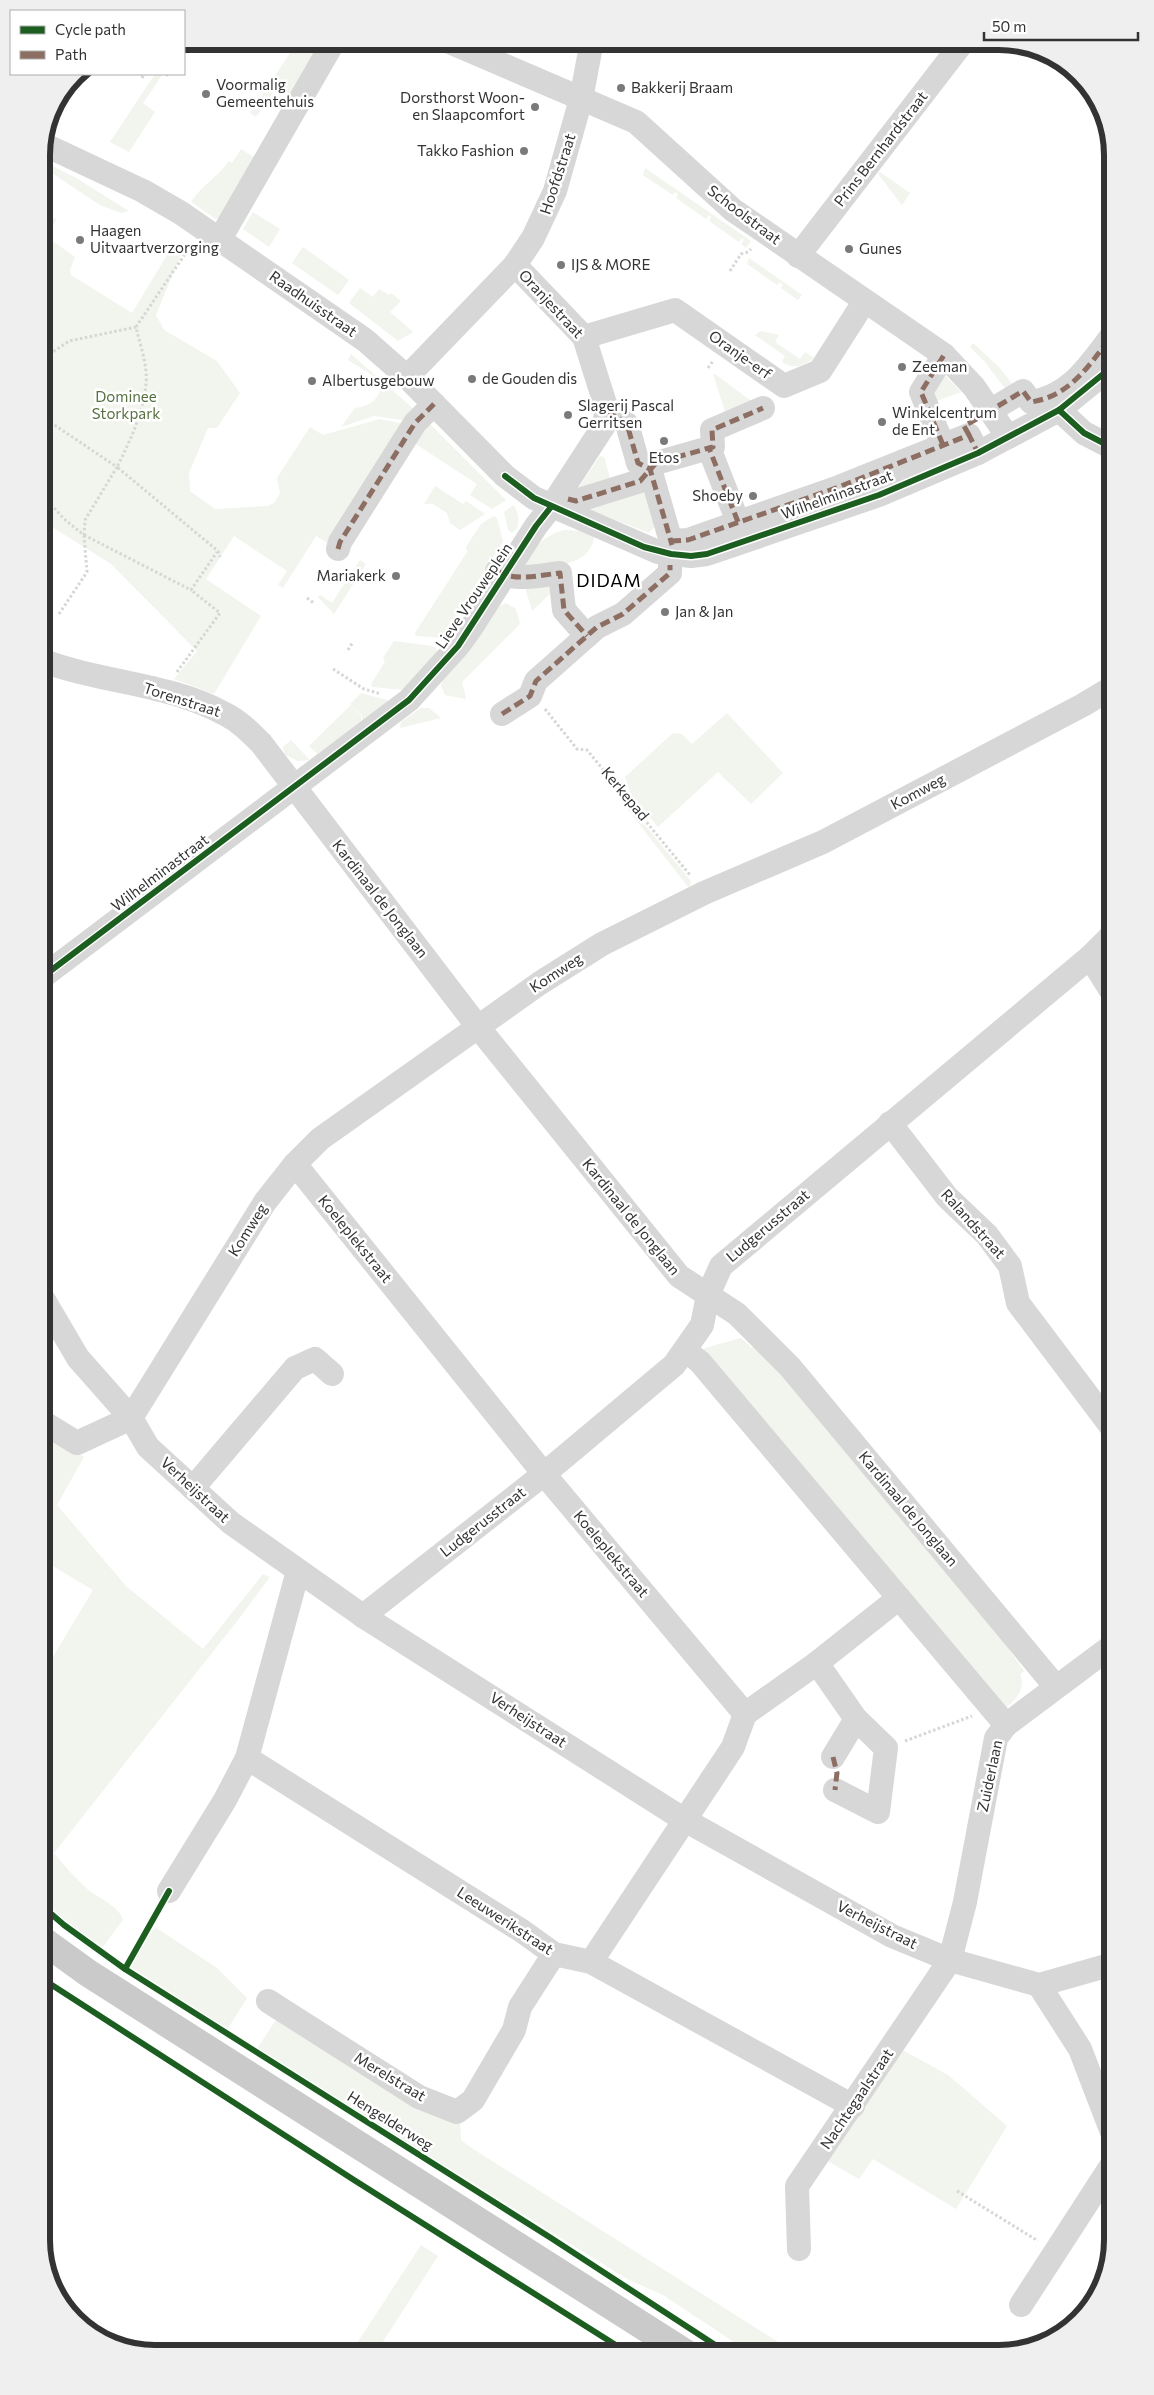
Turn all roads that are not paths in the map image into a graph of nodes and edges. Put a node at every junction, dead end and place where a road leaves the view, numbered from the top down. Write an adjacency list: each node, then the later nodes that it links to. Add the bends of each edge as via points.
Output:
1 (329, 50): 7 (street)
2 (468, 50): 5 (street, Schoolstraat)
3 (590, 50): 5 (street, Hoofdstraat)
4 (957, 50): 8 (street, Prins Bernhardstraat)
5 (581, 99): 8 (street, Schoolstraat, via 636,122 717,198); 9 (street, Hoofdstraat, via 555,191 541,223)
6 (50, 147): 7 (street, Raadhuisstraat, via 143,191)
7 (220, 239): 15 (street, Raadhuisstraat, via 365,340)
8 (798, 256): 10 (street, Schoolstraat)
9 (515, 265): 11 (street, Oranjestraat); 15 (street, Hoofdstraat)
10 (864, 302): 11 (street, Oranje-erf, via 820,371 784,386 675,310); 13 (street, Schoolstraat)
11 (584, 337): 18 (street, Oranjestraat)
12 (1104, 347): 22 (street, via 1080,378 1047,399 1031,402 1022,391 964,426)
13 (944, 355): 20 (street, Schoolstraat, via 974,387); 23 (street, via 921,392)
14 (1104, 373): 19 (street, Wilhelminastraat)
15 (407, 376): 16 (street, Raadhuisstraat)
16 (434, 404): 26 (street, Raadhuisstraat, via 505,476 534,498); 28 (street, via 416,423)
17 (763, 408): 24 (street, via 712,430 713,447)
18 (607, 410): 25 (street, via 627,424 638,464); 26 (street, Lieve Vrouweplein, via 603,426)
19 (1059, 410): 20 (street, Wilhelminastraat); 21 (street, via 1084,433)
20 (1008, 437): 22 (street, Wilhelminastraat)
21 (1104, 443)
22 (973, 444): 23 (street, Wilhelminastraat); 26 (street, Wilhelminastraat, via 879,494 707,554 691,556 658,552)
23 (943, 445): 27 (street, Wilhelminastraat, via 831,490)
24 (709, 448): 25 (street); 27 (street)
25 (653, 466): 26 (street, via 640,481); 29 (street)
26 (560, 503): 30 (street, Lieve Vrouweplein, via 536,526)
27 (738, 522): 29 (street, Wilhelminastraat, via 688,540)
28 (338, 549)
29 (671, 550): 31 (street, via 670,573 623,614)
30 (500, 574): 31 (street, Lieve Vrouweplein, via 531,576 560,572 564,610); 35 (street, Lieve Vrouweplein, via 458,646 409,700)
31 (587, 636): 34 (street, via 536,681 530,696)
32 (50, 663): 35 (street, Torenstraat, via 162,691 210,707 237,721 268,751)
33 (1104, 692): 40 (street, Komweg, via 823,842 704,894 602,944)
34 (502, 714)
35 (293, 787): 38 (street, Wilhelminastraat); 40 (street, Kardinaal de Jonglaan)
36 (1104, 943): 37 (street, Ludgerusstraat)
37 (1090, 957): 39 (street); 41 (street, Ludgerusstraat)
38 (50, 971)
39 (1104, 980)
40 (478, 1027): 42 (street, Komweg, via 320,1139); 43 (street, Kardinaal de Jonglaan, via 679,1276)
41 (890, 1123): 43 (street, Ludgerusstraat, via 721,1266); 47 (street, Ralandstraat, via 947,1197 987,1235 1010,1266 1018,1303)
42 (295, 1164): 48 (street, Komweg, via 265,1202); 50 (street, Koeleplekstraat)
43 (708, 1295): 45 (street, Ludgerusstraat, via 702,1325); 57 (street, Kardinaal de Jonglaan, via 737,1314 790,1367)
44 (50, 1310): 48 (street, Verheijstraat, via 78,1358)
45 (685, 1350): 50 (street, Ludgerusstraat, via 674,1365); 53 (street, via 700,1362)
46 (332, 1374): 51 (street, via 315,1359 295,1368)
47 (1104, 1417)
48 (131, 1418): 49 (street, via 77,1443); 51 (street, Verheijstraat, via 148,1447)
49 (50, 1426)
50 (544, 1474): 54 (street, Ludgerusstraat); 58 (street, Koeleplekstraat)
51 (193, 1488): 52 (street, Verheijstraat, via 231,1524)
52 (298, 1571): 54 (street, Verheijstraat); 62 (street)
53 (899, 1598): 56 (street); 59 (street)
54 (363, 1616): 64 (street, Verheijstraat)
55 (1104, 1652): 57 (street, Zuiderlaan)
56 (817, 1663): 58 (street); 60 (street)
57 (1056, 1687): 59 (street, Zuiderlaan)
58 (745, 1714): 64 (street, via 732,1747)
59 (999, 1717): 68 (street, Zuiderlaan, via 965,1902)
60 (856, 1719): 61 (street); 63 (street, via 886,1748 878,1812)
61 (834, 1756)
62 (248, 1758): 65 (street); 67 (street, Leeuwerikstraat)
63 (835, 1790)
64 (683, 1819): 68 (street, Verheijstraat, via 892,1936); 69 (street)
65 (169, 1891)
66 (50, 1946): 78 (main road, via 88,1973)
67 (554, 1954): 69 (street, Leeuwerikstraat); 72 (street, Merelstraat, via 520,2007 514,2030 473,2100 457,2112 418,2097)
68 (950, 1960): 71 (street, Verheijstraat); 73 (street, Nachtegaalstraat)
69 (591, 1962): 73 (street, Leeuwerikstraat)
70 (1104, 1967): 71 (street)
71 (1038, 1985): 74 (street, via 1080,2049)
72 (268, 2001)
73 (854, 2106): 76 (street, Nachtegaalstraat, via 797,2186)
74 (1104, 2112)
75 (1104, 2177): 77 (street)
76 (799, 2249)
77 (1022, 2305)
78 (672, 2345)

